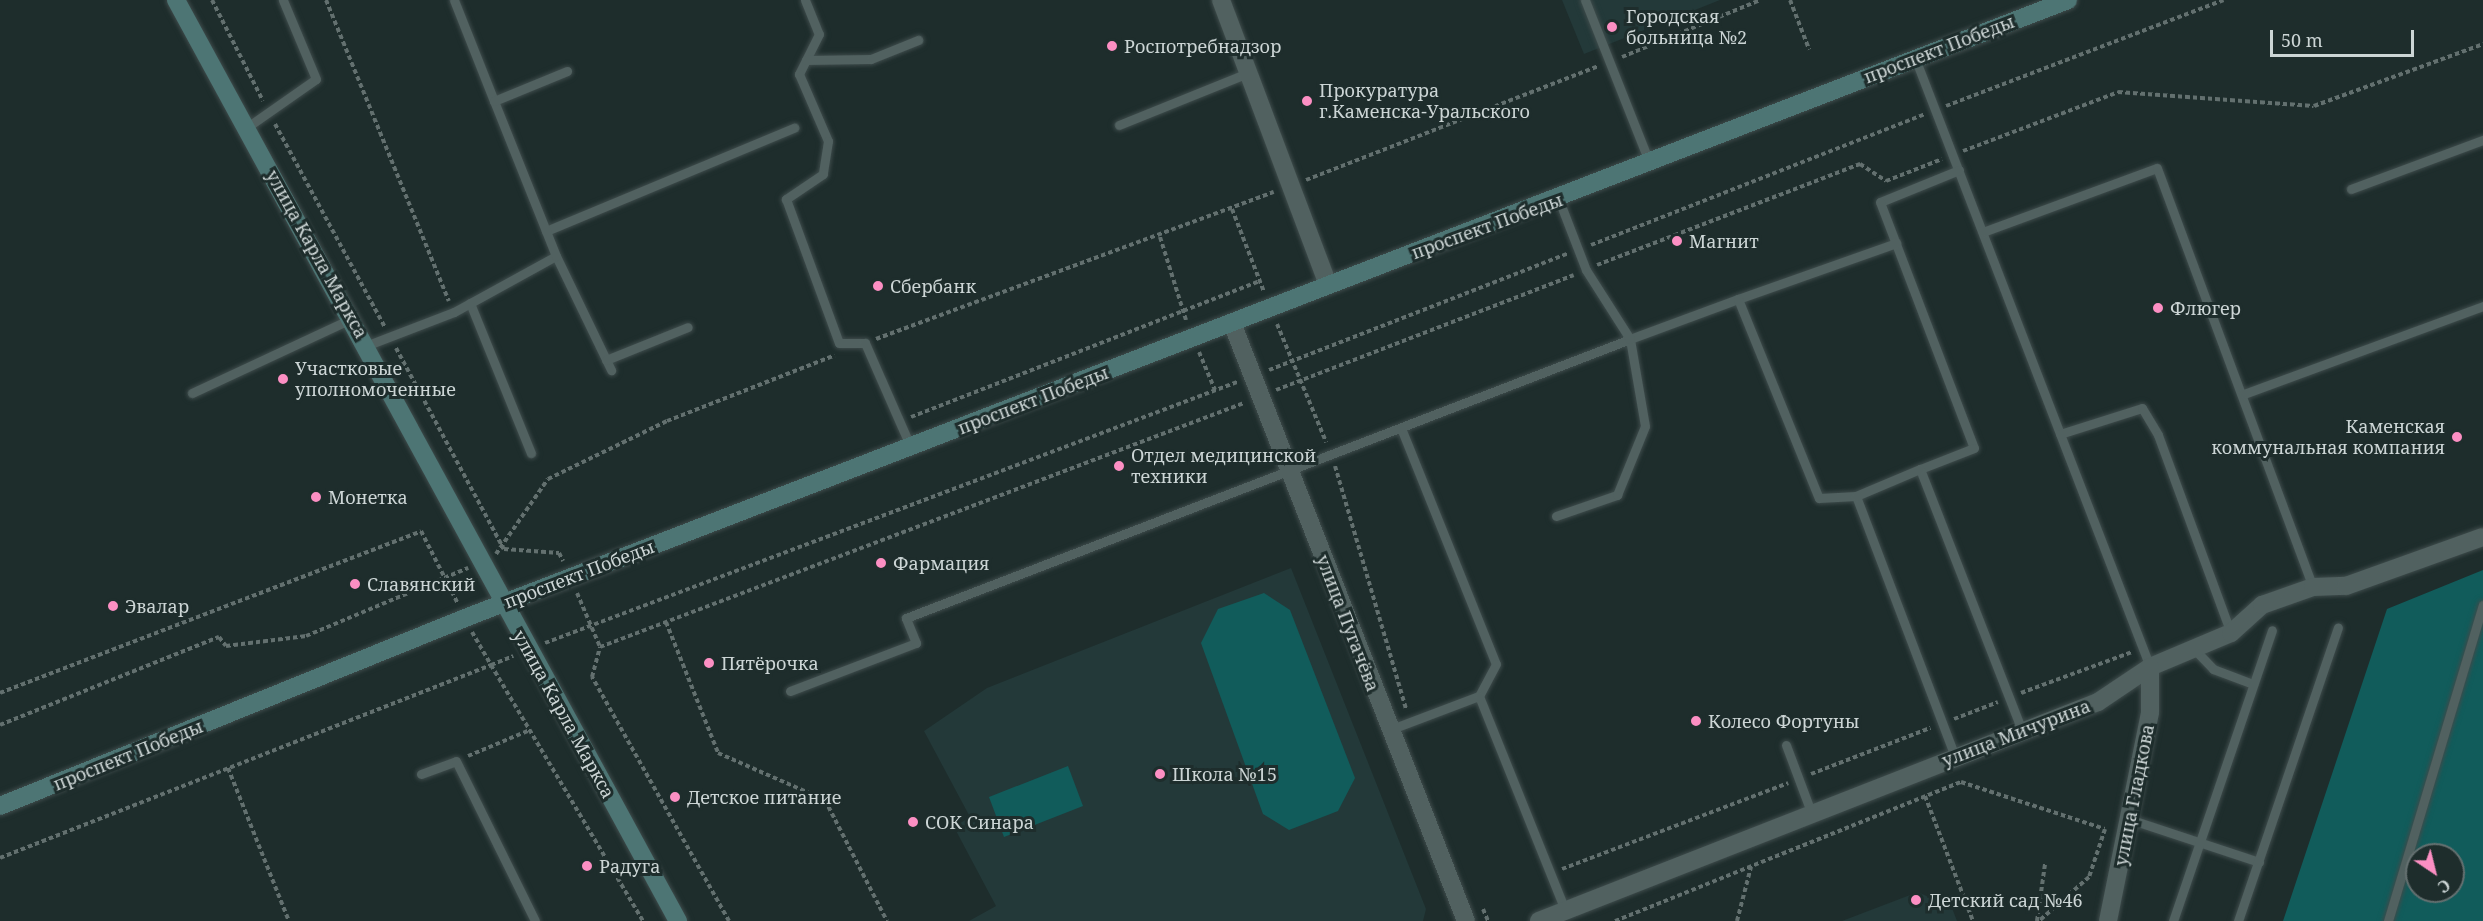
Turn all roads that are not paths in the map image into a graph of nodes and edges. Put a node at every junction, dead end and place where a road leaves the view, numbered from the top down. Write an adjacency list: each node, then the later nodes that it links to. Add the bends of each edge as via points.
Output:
1 (176, 0): 15 (street, улица Карла Маркса)
2 (283, 0): 15 (lane, via 316,79)
3 (454, 0): 13 (lane)
4 (805, 0): 10 (lane, via 819,34)
5 (1221, 0): 12 (street)
6 (1585, 0): 18 (lane)
7 (2068, 0): 9 (street, проспект Победы)
8 (918, 40): 10 (lane, via 871,59)
9 (1916, 58): 18 (street, проспект Победы); 19 (lane)
10 (806, 60): 41 (lane, via 799,74 828,141 823,174 786,199 838,343 865,343)
11 (567, 71): 13 (lane)
12 (1248, 73): 14 (lane); 26 (street)
13 (494, 100): 22 (lane)
14 (1119, 125)
15 (246, 128): 30 (street, улица Карла Маркса)
16 (794, 128): 22 (lane)
17 (2483, 140): 20 (lane)
18 (1650, 164): 21 (street, проспект Победы)
19 (1959, 170): 23 (lane); 24 (lane, via 1880,202)
20 (2351, 189)
21 (1558, 200): 26 (street, проспект Победы); 33 (lane, via 1578,250)
22 (546, 231): 25 (lane)
23 (1983, 232): 38 (lane, via 2157,168); 40 (lane)
24 (1896, 243): 27 (lane); 43 (lane, via 1974,448)
25 (556, 256): 28 (lane); 35 (lane)
26 (1328, 285): 31 (street, проспект Победы)
27 (1738, 299): 33 (lane); 45 (lane, via 1819,498)
28 (470, 303): 34 (lane); 42 (lane)
29 (2483, 306): 38 (lane)
30 (353, 318): 34 (street, улица Карла Маркса); 37 (lane)
31 (1232, 323): 41 (street, проспект Победы); 44 (street, улица Пугачёва)
32 (688, 327): 35 (lane)
33 (1630, 339): 39 (lane); 46 (lane, via 1645,426 1617,495)
34 (368, 345): 49 (street, улица Карла Маркса)
35 (606, 360): 36 (lane)
36 (611, 370)
37 (192, 393)
38 (2244, 394): 48 (lane)
39 (1401, 428): 44 (lane); 58 (lane, via 1496,664)
40 (2060, 434): 53 (lane, via 2142,408 2158,435); 55 (lane)
41 (911, 447): 49 (street, проспект Победы)
42 (531, 453)
43 (1920, 469): 45 (lane); 60 (lane)
44 (1291, 472): 57 (lane, via 906,618 916,643); 59 (street, улица Пугачёва)
45 (1856, 496): 62 (lane)
46 (1556, 516)
47 (2483, 538): 48 (street, улица Мичурина, via 2346,586)
48 (2313, 587): 53 (street, улица Мичурина, via 2262,605)
49 (504, 603): 64 (street, проспект Победы); 71 (street, улица Карла Маркса)
50 (2483, 605): 77 (lane)
51 (2338, 628): 68 (lane)
52 (2272, 630): 56 (lane)
53 (2231, 633): 54 (street, улица Мичурина)
54 (2194, 649): 55 (street, улица Мичурина); 56 (lane, via 2212,669)
55 (2150, 667): 60 (street, улица Мичурина, via 2098,702); 66 (street, улица Гладкова, via 2150,712)
56 (2253, 684): 67 (lane)
57 (790, 691)
58 (1479, 696): 59 (lane); 69 (lane)
59 (1389, 730): 72 (street, улица Пугачёва)
60 (2022, 730): 62 (street, улица Мичурина)
61 (1786, 745): 65 (lane)
62 (1955, 756): 65 (street, улица Мичурина)
63 (421, 774): 70 (lane, via 456,761)
64 (0, 806)
65 (1811, 812): 69 (street, улица Мичурина)
66 (2129, 819): 67 (lane); 74 (street, улица Гладкова)
67 (2200, 841): 68 (lane); 75 (lane)
68 (2259, 862): 76 (lane)
69 (1565, 910): 73 (street, улица Мичурина)
70 (535, 921)
71 (678, 921)
72 (1466, 921)
73 (1539, 921)
74 (2108, 921)
75 (2173, 921)
76 (2238, 921)
77 (2388, 921)

